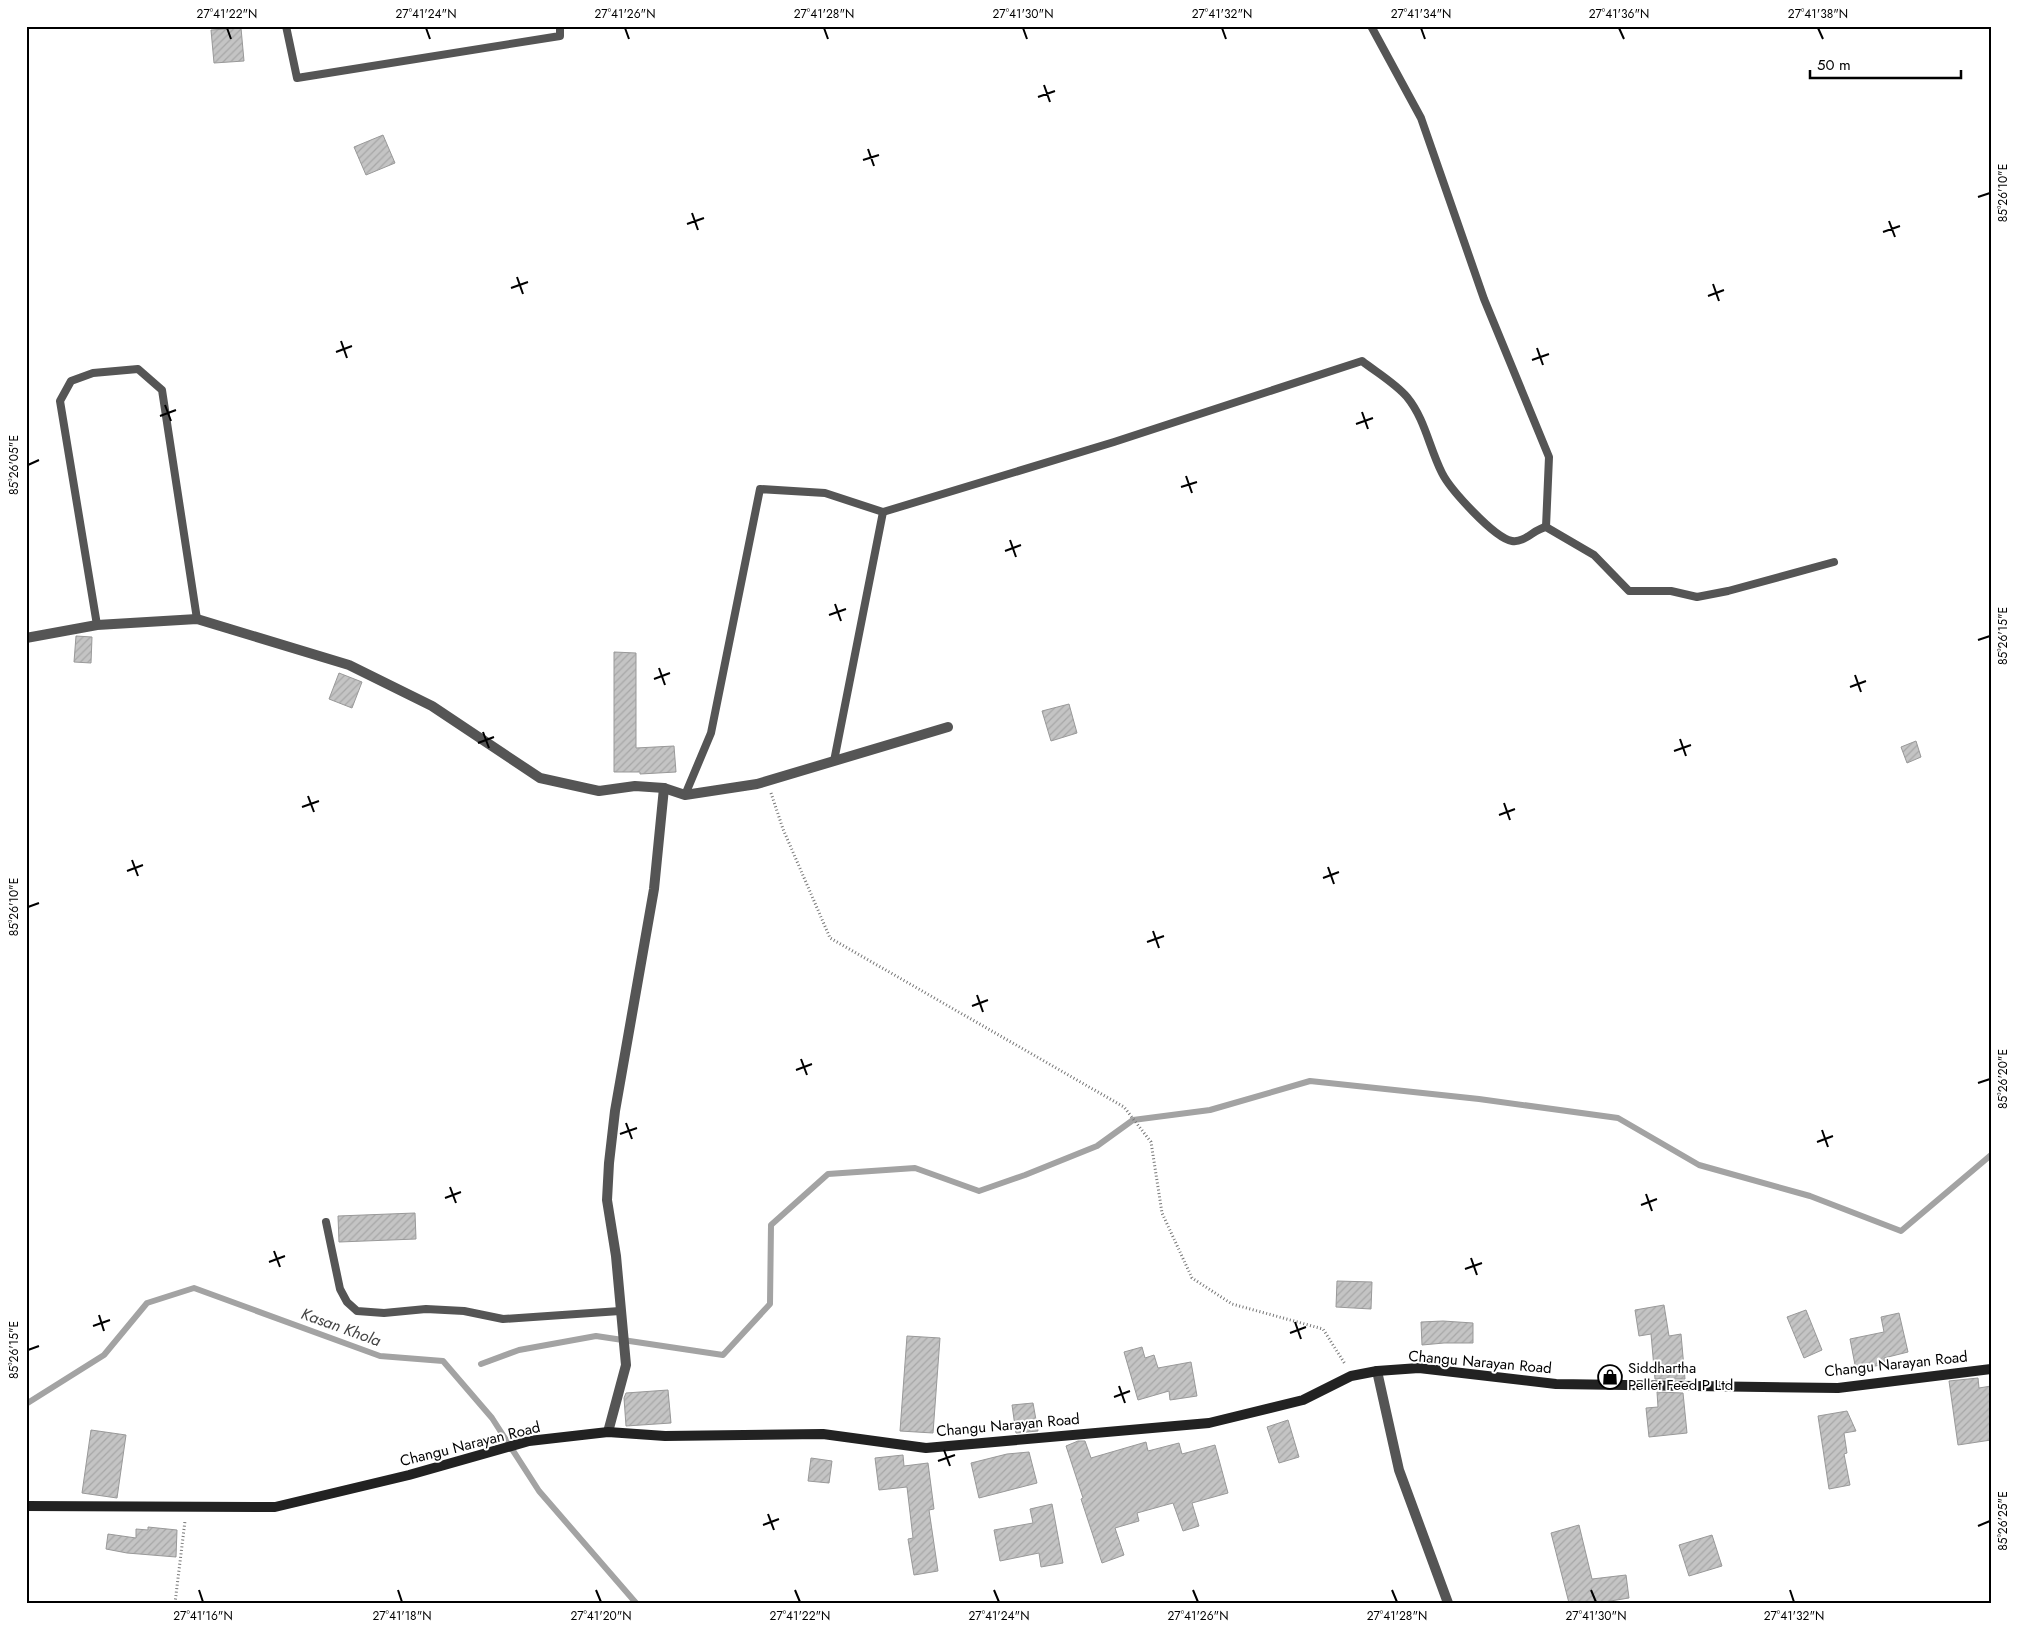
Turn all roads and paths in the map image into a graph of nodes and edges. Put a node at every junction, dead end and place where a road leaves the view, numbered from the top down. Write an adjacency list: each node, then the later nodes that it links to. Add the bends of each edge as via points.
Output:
1 (286, 26): 2 (lane, via 297,78 560,36)
2 (560, 26)
3 (1371, 26): 5 (lane, via 1421,118 1484,300 1549,457)
4 (883, 512): 5 (lane, via 1114,442 1362,361 1406,395 1419,415 1442,474 1488,527 1511,541 1521,541); 11 (lane); 14 (lane, via 825,492 760,488 711,733)
5 (1546, 526): 6 (lane, via 1594,555 1629,591 1671,590 1697,597)
6 (1834, 562)
7 (197, 619): 8 (street); 8 (lane, via 162,390 138,369 93,374 71,381 60,401); 13 (street, via 349,665 432,706 540,778 599,791 635,786)
8 (97, 625): 9 (street)
9 (26, 638)
10 (948, 727): 11 (street)
11 (834, 761): 12 (street)
12 (767, 781): 14 (street); 19 (path, via 783,829 830,938 1124,1107 1151,1142 1162,1213 1192,1278 1232,1304 1323,1329)
13 (664, 788): 14 (street); 16 (street, via 654,889 609,1163 607,1200)
14 (685, 795)
15 (326, 1222): 16 (lane, via 340,1289 357,1311 464,1311 503,1319)
16 (620, 1311): 20 (street, via 626,1365)
17 (1991, 1369): 18 (main road, Changu Narayan Road, via 1838,1388 1556,1384 1419,1368)
18 (1377, 1371): 19 (main road, Changu Narayan Road); 24 (street, via 1399,1470)
19 (1351, 1376): 20 (main road, Changu Narayan Road, via 1303,1400 1208,1424 926,1448 823,1434 665,1436)
20 (608, 1432): 22 (main road, Changu Narayan Road, via 529,1441 409,1476 275,1507)
21 (26, 1506): 22 (main road, Changu Narayan Road)
22 (187, 1506): 23 (path)
23 (175, 1603)
24 (1448, 1603)

